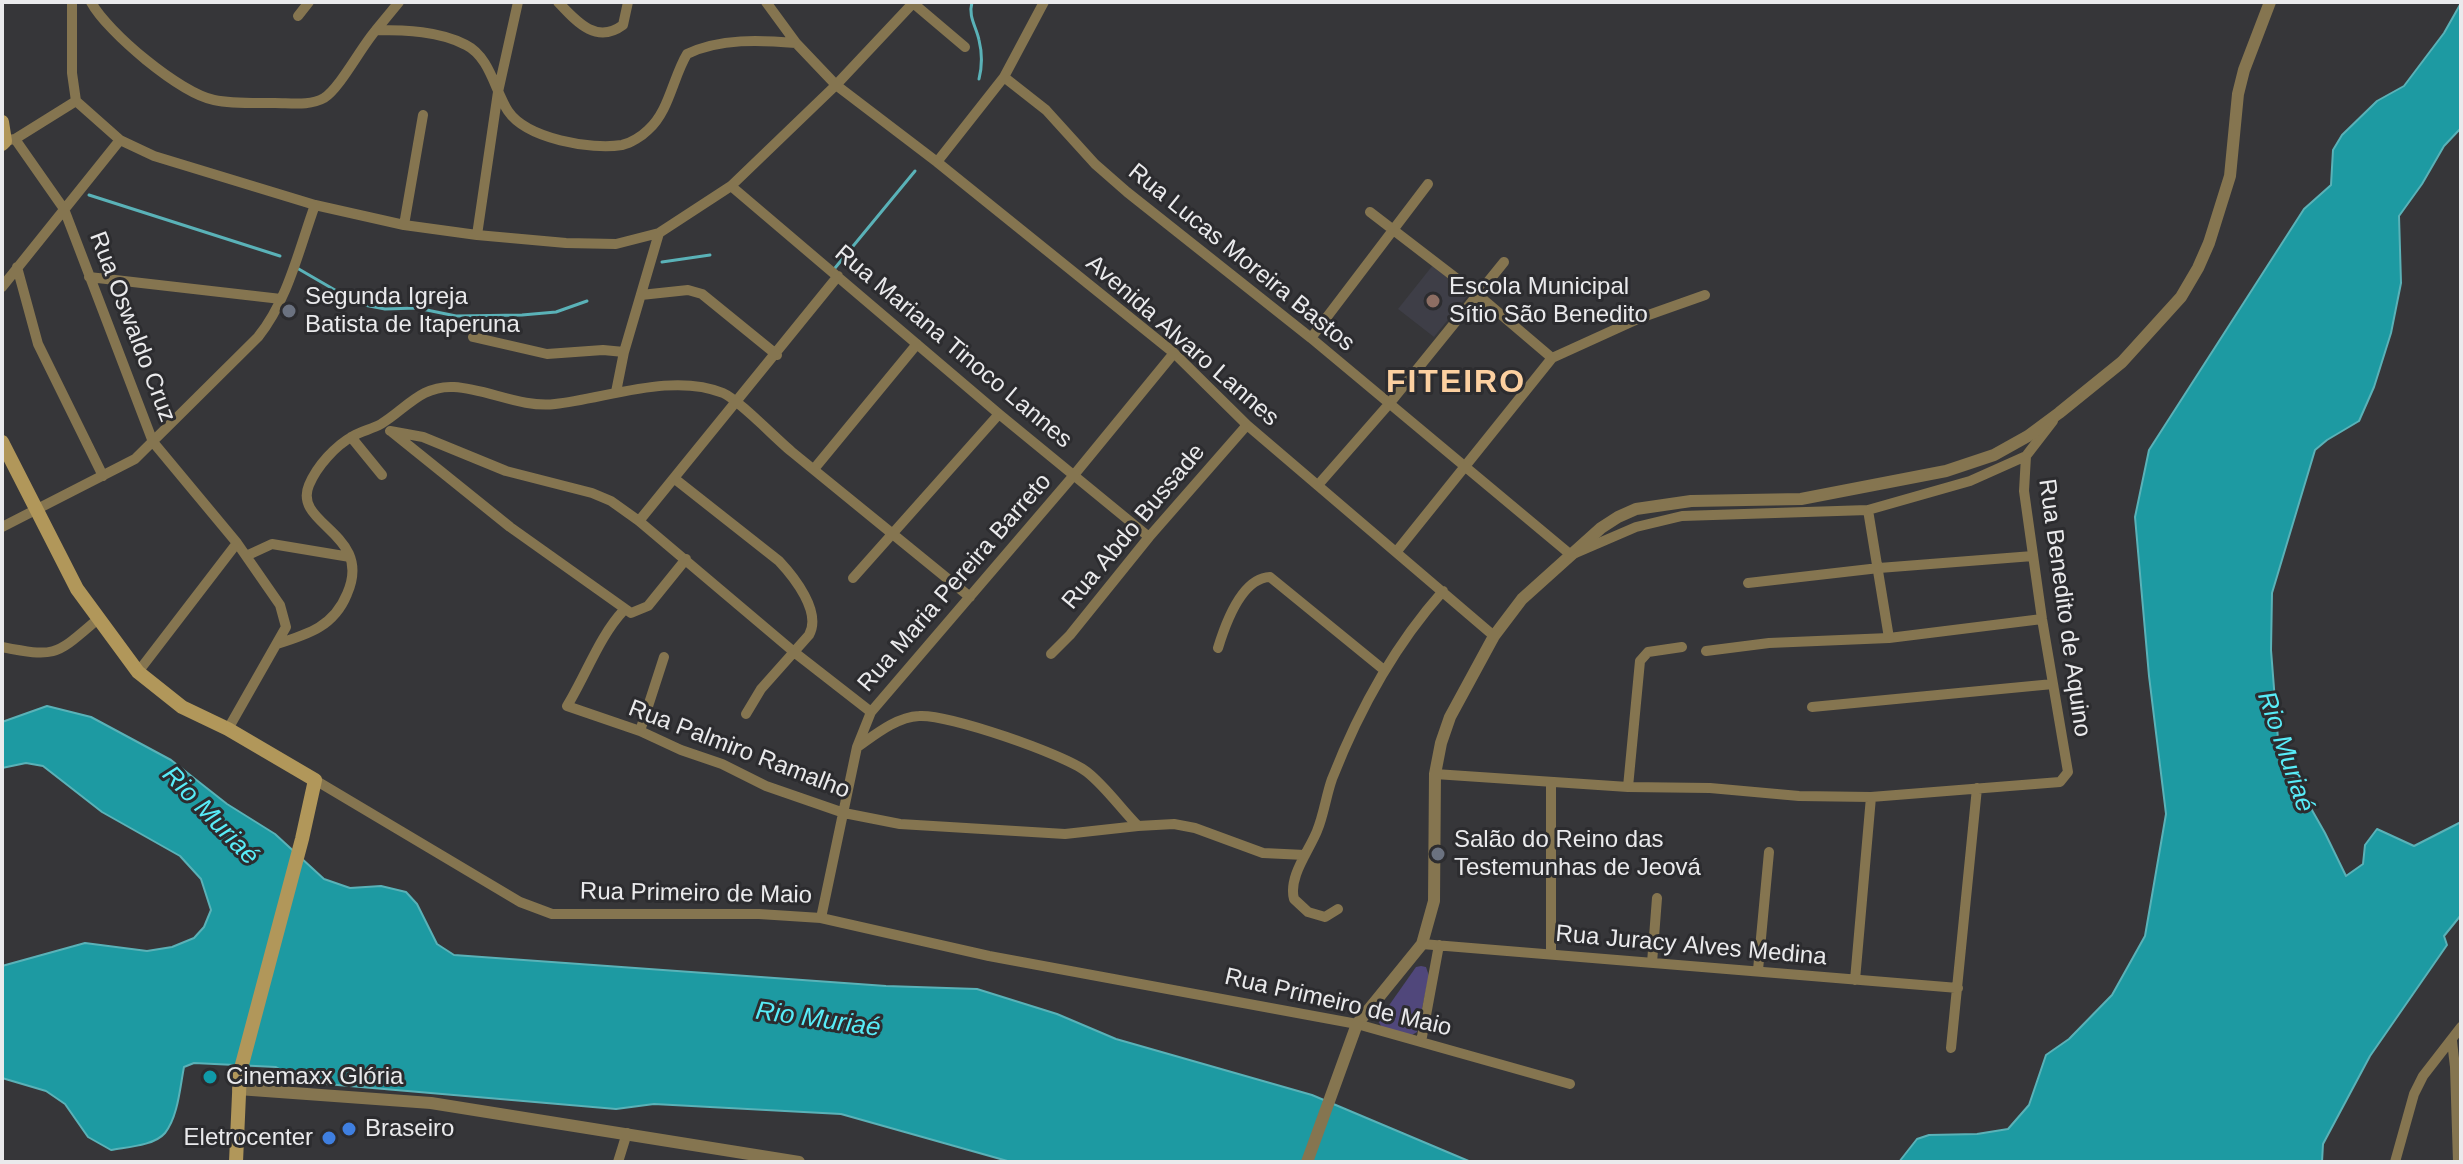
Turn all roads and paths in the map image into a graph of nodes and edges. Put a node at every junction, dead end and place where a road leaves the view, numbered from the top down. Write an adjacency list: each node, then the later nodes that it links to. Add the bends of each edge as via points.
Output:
1 (72, 2): 19 (street)
2 (91, 2): 13 (street, via 116,36 138,54 195,93 225,102 304,103 324,98)
3 (309, 2): 12 (street)
4 (399, 2): 13 (street)
5 (518, 2): 18 (street)
6 (558, 2): 7 (street, via 581,26 604,33 623,25)
7 (628, 2)
8 (914, 2): 15 (street); 17 (street)
9 (1044, 2): 16 (street)
10 (2270, 2): 53 (street, via 2244,70 2230,176 2198,268 2181,297 2122,362)
11 (768, 3): 14 (street, Avenida Alvaro Lannes)
12 (298, 16)
13 (376, 30): 18 (street, via 408,30 466,45 477,52)
14 (796, 43): 17 (street, Avenida Alvaro Lannes); 18 (street, via 719,43 687,54 657,121 624,144 577,143 529,129 514,119)
15 (965, 47)
16 (1004, 77): 24 (street); 44 (street, Rua Lucas Moreira Bastos, via 1046,110 1127,192)
17 (836, 85): 24 (street, Avenida Alvaro Lannes); 26 (street)
18 (498, 92): 33 (street)
19 (76, 101): 22 (street); 23 (street)
20 (423, 115): 30 (street)
21 (2, 122): 23 (main road, Rua Oswaldo Cruz)
22 (120, 140): 27 (street, via 175,165); 28 (street)
23 (7, 141): 28 (street, Rua Oswaldo Cruz)
24 (937, 162): 47 (street, Avenida Alvaro Lannes)
25 (1428, 184): 31 (street)
26 (731, 186): 32 (street); 36 (street, Rua Mariana Tinoco Lannes)
27 (315, 205): 30 (street); 42 (street)
28 (64, 209): 35 (street); 37 (street, Rua Oswaldo Cruz)
29 (1370, 212): 31 (street)
30 (404, 225): 33 (street)
31 (1394, 231): 40 (street); 44 (street)
32 (659, 233): 33 (street, via 616,244); 39 (street)
33 (477, 235)
34 (1504, 262): 40 (street)
35 (17, 267): 38 (street); 66 (street, via 38,344)
36 (838, 276): 45 (street, Rua Mariana Tinoco Lannes); 48 (street)
37 (89, 277): 42 (street); 60 (street, Rua Oswaldo Cruz)
38 (2, 287)
39 (641, 295): 46 (street); 48 (street, via 688,290 702,294)
40 (1478, 295): 49 (street); 52 (street)
41 (1705, 295): 49 (street)
42 (281, 299): 60 (street, via 258,337)
43 (473, 337): 46 (street, via 547,354)
44 (1311, 338): 52 (street, Rua Lucas Moreira Bastos)
45 (917, 344): 54 (street, Rua Mariana Tinoco Lannes); 63 (street)
46 (624, 352): 50 (street)
47 (1174, 353): 56 (street, Avenida Alvaro Lannes); 65 (street, Rua Maria Pereira Barreto)
48 (777, 355): 51 (street)
49 (1552, 358): 62 (street)
50 (616, 392): 51 (street, via 671,385 717,391); 55 (street, via 554,405 439,388 414,397)
51 (737, 402): 63 (street); 67 (street)
52 (1389, 404): 62 (street, Rua Lucas Moreira Bastos); 68 (street)
53 (2059, 413): 61 (street, Rua Benedito de Aquino); 77 (street, via 1994,455 1946,471 1801,499 1691,501 1636,509)
54 (999, 414): 65 (street, Rua Mariana Tinoco Lannes); 73 (street)
55 (381, 424): 57 (street); 58 (street)
56 (1247, 425): 68 (street, Avenida Alvaro Lannes); 74 (street, Rua Abdo Bussade)
57 (390, 431): 71 (street, via 441,443 523,477 592,493); 87 (street)
58 (351, 437): 64 (street); 80 (street, via 319,469 306,501)
59 (2, 442): 69 (main road, Rua Primeiro de Maio)
60 (153, 442): 66 (street); 75 (street, Rua Oswaldo Cruz)
61 (2026, 456): 70 (street, via 1970,481); 79 (street, Rua Benedito de Aquino, via 2024,491)
62 (1465, 465): 76 (street); 77 (street, Rua Lucas Moreira Bastos)
63 (814, 469): 73 (street)
64 (382, 475)
65 (1074, 475): 74 (street, Rua Mariana Tinoco Lannes); 86 (street, Rua Maria Pereira Barreto)
66 (103, 476): 69 (street)
67 (675, 479): 71 (street); 97 (street, via 790,572 813,623)
68 (1318, 485): 76 (street, Avenida Alvaro Lannes)
69 (38, 510): 72 (street); 88 (main road, Rua Primeiro de Maio)
70 (1868, 510): 77 (street, via 1682,516 1636,527); 82 (street)
71 (639, 521): 81 (street)
72 (2, 527)
73 (893, 534): 83 (street); 86 (street)
74 (1149, 537): 98 (street, Rua Abdo Bussade)
75 (237, 543): 78 (street, Rua Oswaldo Cruz); 101 (street)
76 (1397, 551): 85 (street, Avenida Alvaro Lannes)
77 (1571, 555): 90 (street, via 1522,599)
78 (246, 556): 80 (street, via 272,544); 92 (street, Rua Oswaldo Cruz, via 285,619)
79 (2033, 556): 82 (street); 89 (street, Rua Benedito de Aquino)
80 (350, 557): 92 (street, via 352,583 340,611 321,627)
81 (686, 559): 87 (street, via 648,606 631,613); 97 (street)
82 (1879, 568): 84 (street); 91 (street)
83 (853, 578)
84 (1748, 583)
85 (1443, 591): 90 (street, Avenida Alvaro Lannes); 100 (street, via 1405,635)
86 (970, 597): 104 (street, Rua Maria Pereira Barreto)
87 (624, 610): 107 (street, Rua Palmiro Ramalho, via 607,628 567,706)
88 (98, 619): 93 (street, via 57,652); 101 (main road, Rua Primeiro de Maio)
89 (2042, 619): 91 (street); 102 (street, Rua Benedito de Aquino)
90 (1494, 636): 109 (street, via 1450,717)
91 (1889, 638): 96 (street)
92 (277, 644): 106 (street)
93 (2, 647)
94 (1682, 647): 112 (street, via 1648,652 1640,661)
95 (1218, 648): 100 (street, via 1237,602 1256,581 1270,577)
96 (1706, 651)
97 (794, 652): 104 (street); 105 (street)
98 (1051, 654)
99 (664, 657): 107 (street)
100 (1384, 670): 118 (street, via 1344,751)
101 (138, 672): 106 (main road, Rua Primeiro de Maio, via 182,707)
102 (2053, 684): 103 (street); 113 (street, Rua Benedito de Aquino, via 2068,772 2060,782)
103 (1812, 707)
104 (871, 712): 108 (street, Rua Maria Pereira Barreto)
105 (746, 714)
106 (228, 729): 110 (main road, Rua Primeiro de Maio)
107 (640, 731): 115 (street, Rua Palmiro Ramalho, via 766,786)
108 (857, 747): 115 (street, Rua Maria Pereira Barreto); 116 (street, via 905,718 935,717 1079,766)
109 (1435, 774): 111 (street); 122 (street, via 1434,901)
110 (315, 780): 121 (street, Rua Primeiro de Maio, via 520,902 552,914); 135 (main road)
111 (1551, 782): 112 (street); 124 (street)
112 (1628, 787): 114 (street)
113 (1977, 788): 114 (street); 128 (street)
114 (1871, 797): 127 (street)
115 (844, 813): 116 (street, Rua Palmiro Ramalho, via 900,824 1050,834); 121 (street, Rua Maria Pereira Barreto)
116 (1138, 826): 118 (street, Rua Palmiro Ramalho, via 1174,824 1263,853)
117 (1769, 852): 126 (street)
118 (1305, 855): 120 (street, via 1293,884 1294,899 1316,915 1325,917)
119 (1657, 898): 125 (street)
120 (1338, 909)
121 (821, 918): 129 (street, Rua Primeiro de Maio, via 989,956)
122 (1422, 944): 123 (street, Rua Juracy Alves Medina); 129 (street)
123 (1439, 945): 124 (street, Rua Juracy Alves Medina); 132 (street)
124 (1551, 954): 125 (street, Rua Juracy Alves Medina)
125 (1652, 963): 126 (street, Rua Juracy Alves Medina)
126 (1758, 970): 127 (street, Rua Juracy Alves Medina)
127 (1855, 980): 128 (street, Rua Juracy Alves Medina)
128 (1958, 988): 133 (street)
129 (1357, 1024): 132 (street, Rua Primeiro de Maio); 140 (street)
130 (2461, 1027): 131 (street)
131 (2456, 1039): 141 (street, via 2431,1063 2419,1085); 142 (street)
132 (1421, 1042): 134 (street, Rua Primeiro de Maio)
133 (1951, 1048)
134 (1570, 1084)
135 (238, 1089): 136 (street, via 431,1103); 138 (main road)
136 (627, 1133): 137 (street); 139 (street)
137 (795, 1161)
138 (236, 1162)
139 (618, 1162)
140 (1307, 1162)
141 (2395, 1162)
142 (2458, 1162)

